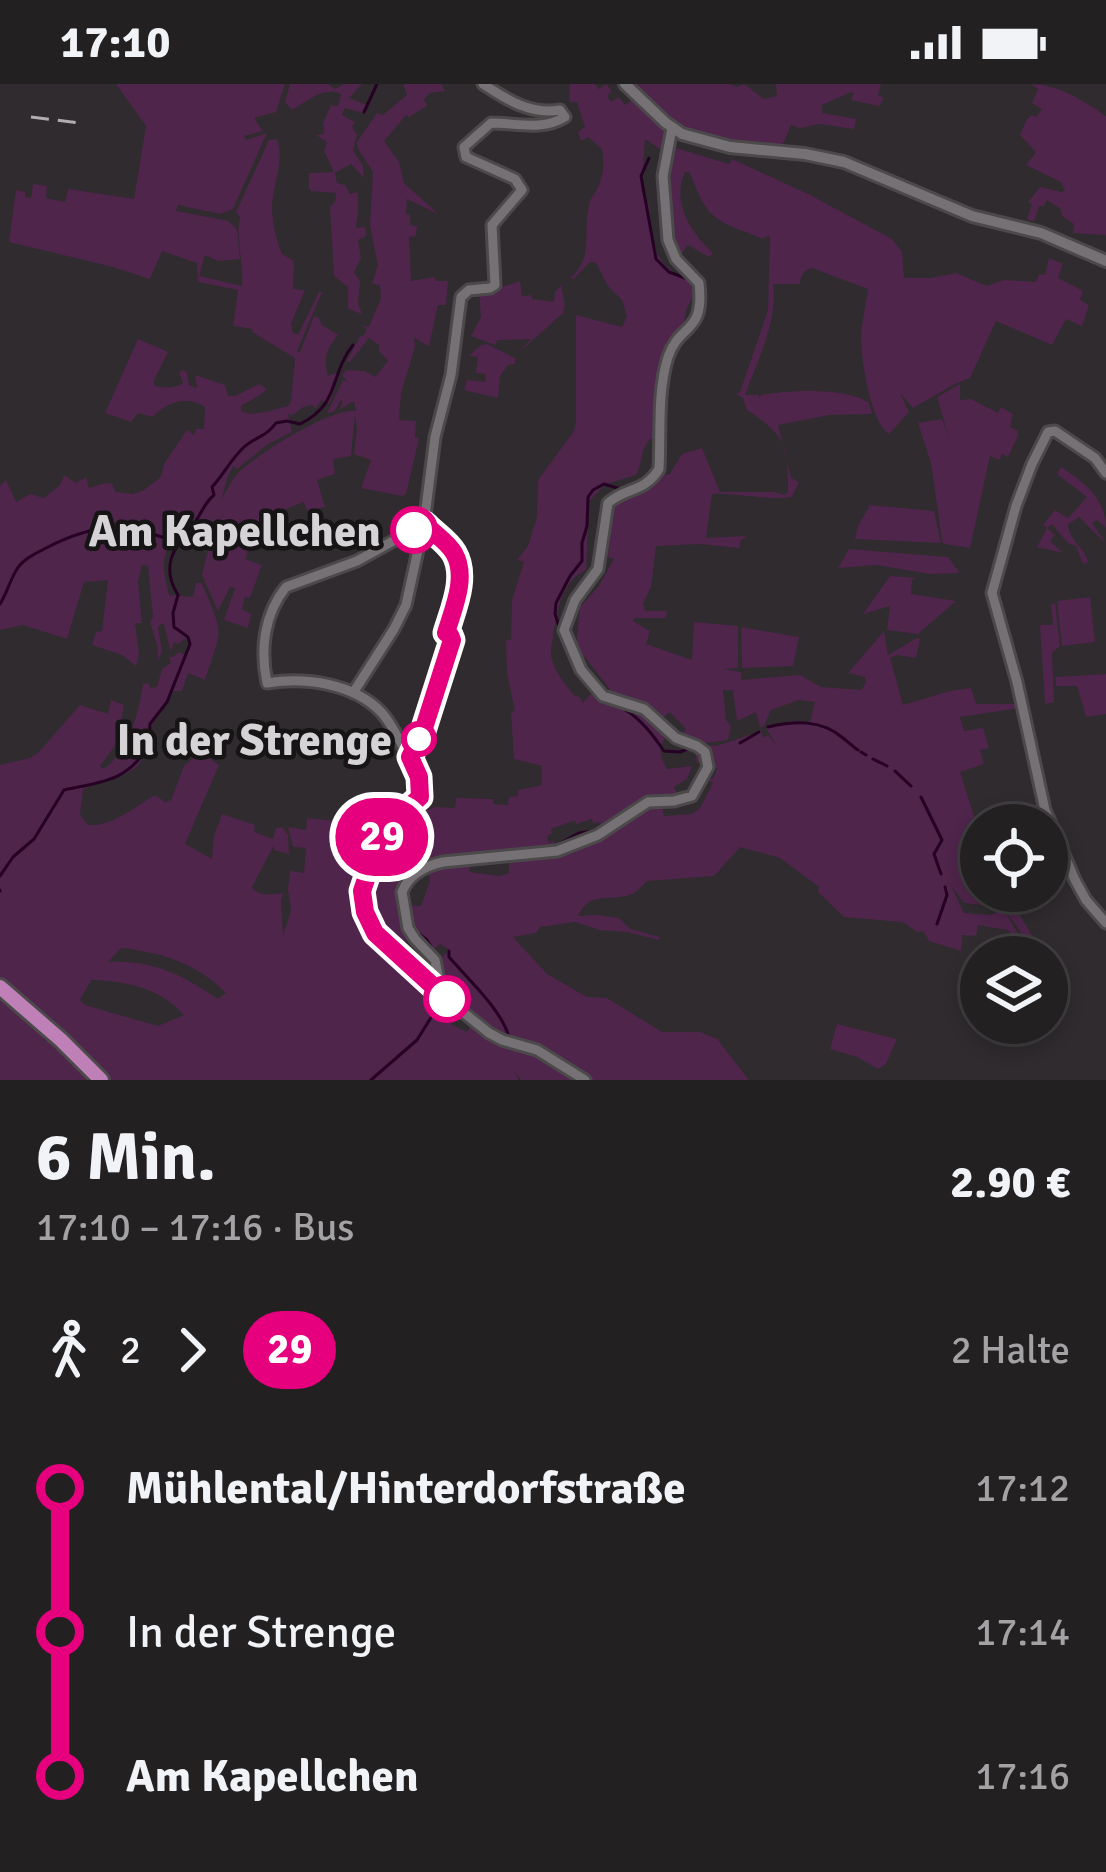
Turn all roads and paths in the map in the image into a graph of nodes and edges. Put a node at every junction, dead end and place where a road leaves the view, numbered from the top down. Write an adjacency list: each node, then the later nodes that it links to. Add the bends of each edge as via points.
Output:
1 (483, 84): 6 (street, via 520,106 565,117 538,126 493,123 464,147 466,157 522,190 492,225 495,285 461,297)
2 (625, 84): 3 (main road)
3 (672, 128): 4 (main road, via 710,142 856,166); 10 (street, via 663,185 669,242 699,283 699,312 668,359 658,471 609,501 598,569 564,630 599,692 644,709 702,749 708,767 692,796 650,801 576,845 443,862 413,876 402,892 406,922 436,960)
4 (1106, 261)
5 (1106, 472): 8 (street, via 1052,431 1025,482 992,590 1051,829)
6 (422, 528): 7 (street, via 406,604); 7 (street, via 284,589 273,610 263,643 267,683 305,681)
7 (353, 693): 10 (street, via 382,713 421,786 378,844 362,891 365,912 375,933)
8 (1106, 923)
9 (1, 989): 11 (highway)
10 (442, 995): 12 (street, via 495,1037 535,1048)
11 (98, 1080)
12 (585, 1080)

